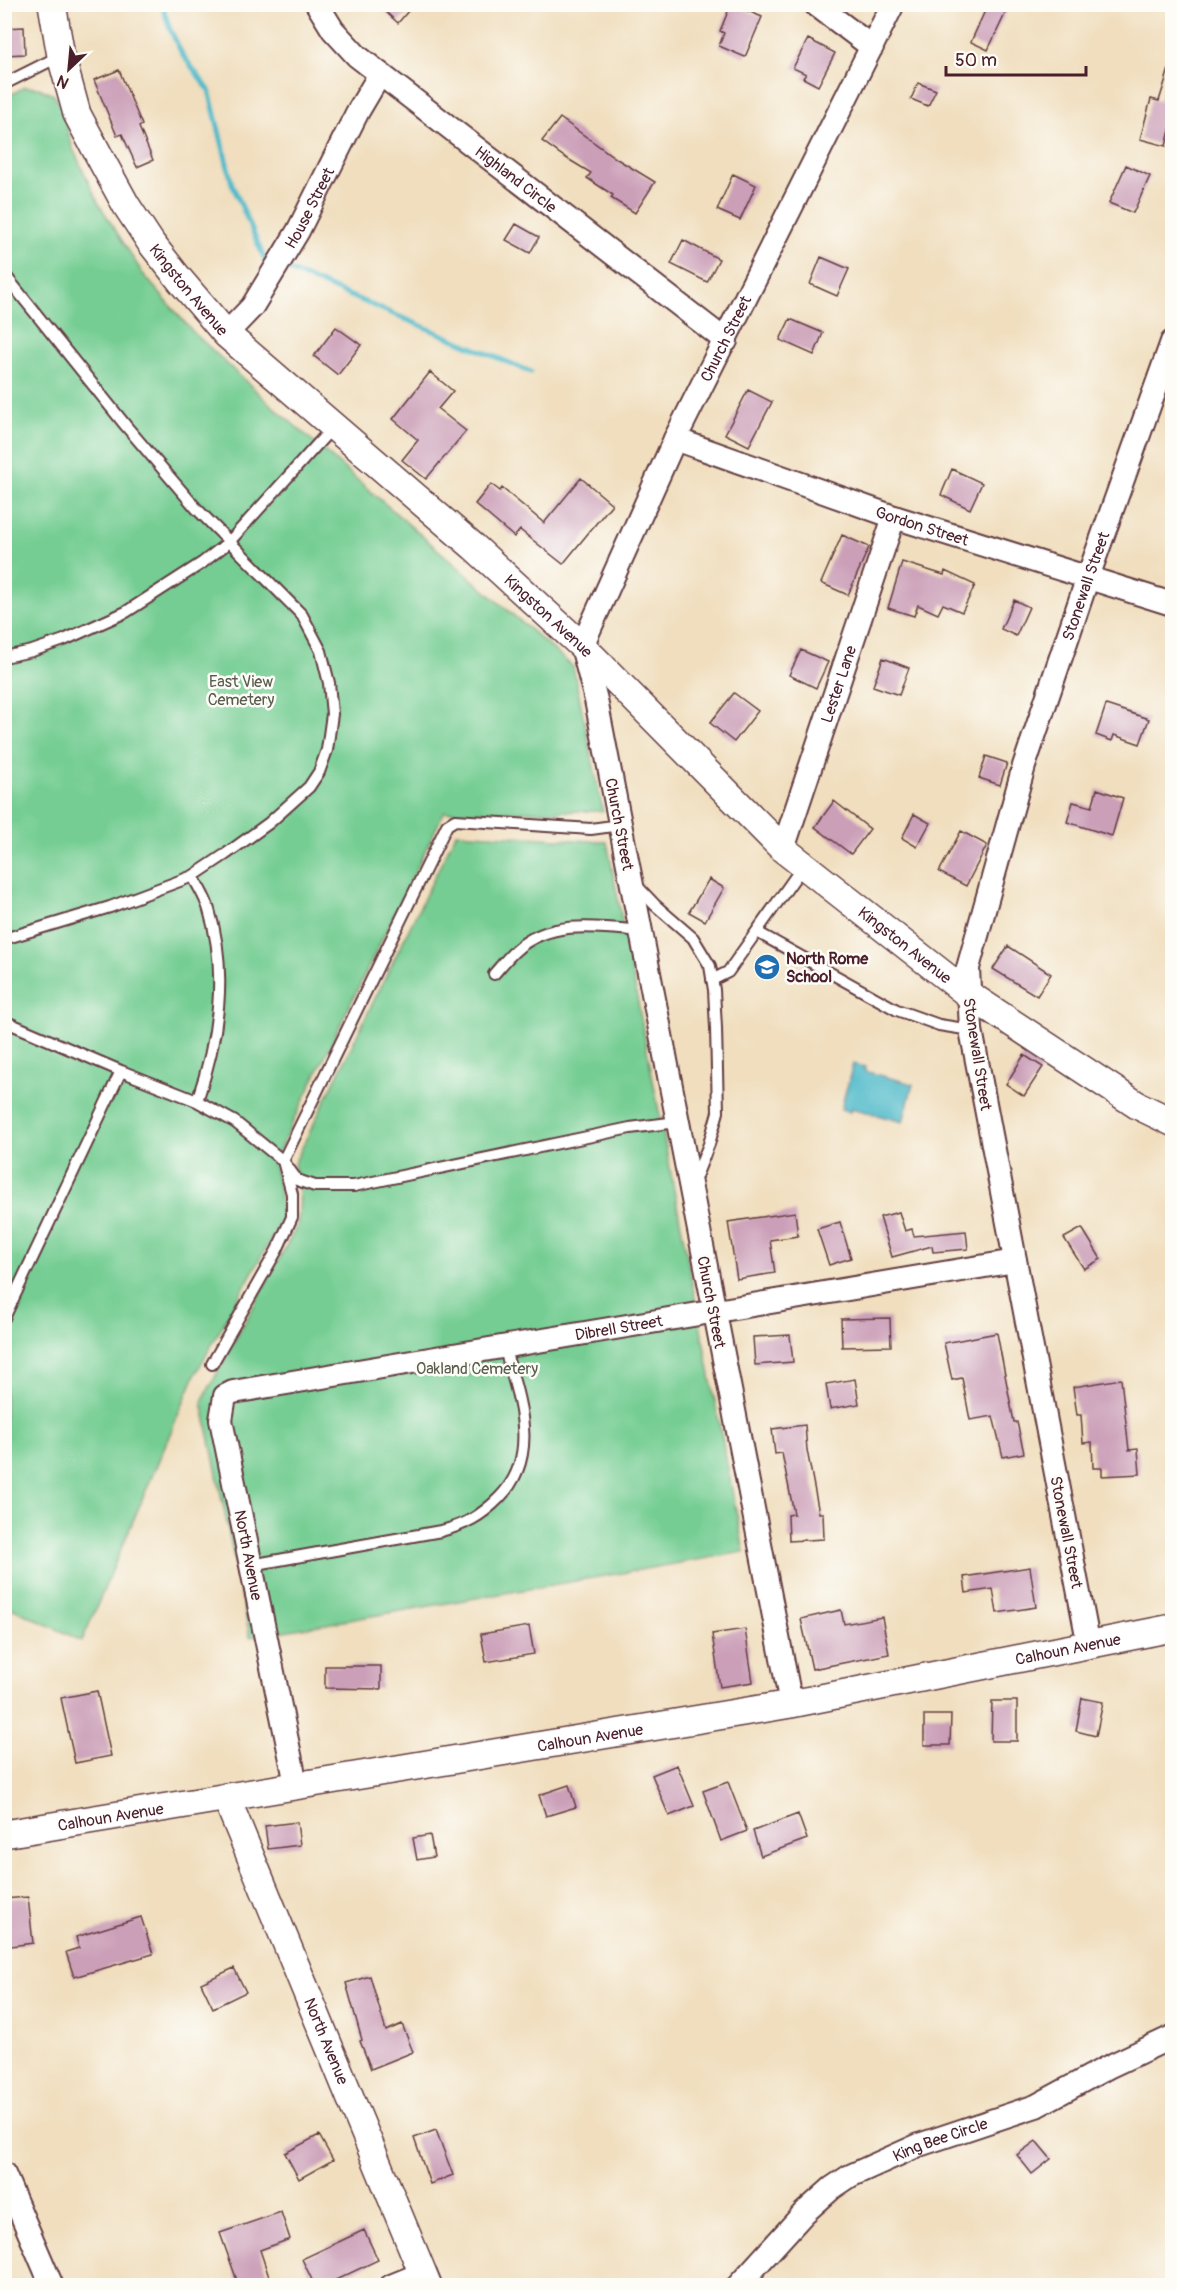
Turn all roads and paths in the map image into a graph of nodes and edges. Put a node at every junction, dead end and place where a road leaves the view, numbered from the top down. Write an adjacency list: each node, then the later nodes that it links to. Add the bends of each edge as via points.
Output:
1 (52, 4): 6 (street, Kingston Avenue)
2 (317, 4): 7 (street, Highland Circle, via 333,30)
3 (815, 4): 5 (street)
4 (893, 4): 5 (street, Church Street)
5 (872, 47): 11 (street, Church Street)
6 (61, 56): 8 (lane); 10 (street, Kingston Avenue, via 77,114 126,205 180,280)
7 (380, 74): 10 (street, House Street, via 298,231 252,307); 11 (street, Highland Circle)
8 (4, 84)
9 (4, 274): 16 (lane, via 134,435)
10 (226, 334): 13 (street, Kingston Avenue)
11 (726, 341): 14 (street, Church Street)
12 (1173, 342): 17 (street, Stonewall Street)
13 (333, 427): 16 (lane); 19 (street, Kingston Avenue, via 474,547)
14 (675, 439): 15 (street, Gordon Street); 19 (street, Church Street)
15 (894, 517): 17 (street, Gordon Street); 22 (street, Lester Lane)
16 (229, 543): 20 (lane, via 126,612 64,640); 23 (lane, via 302,615 321,651 332,714 327,750 309,787 269,823)
17 (1088, 577): 18 (street, Gordon Street); 30 (street, Stonewall Street, via 1024,766 968,968)
18 (1173, 604)
19 (582, 646): 21 (street, Church Street); 22 (street, Kingston Avenue)
20 (4, 657)
21 (620, 825): 24 (street, Church Street); 37 (lane, via 591,830 455,820 447,825)
22 (793, 858): 26 (lane); 30 (street, Kingston Avenue)
23 (193, 876): 27 (lane, via 110,907); 34 (lane, via 209,908 220,974 212,1048)
24 (630, 879): 25 (street, Church Street); 29 (lane, via 693,938 710,966)
25 (640, 931): 28 (lane, via 594,926 542,933 516,949); 35 (street, Church Street)
26 (757, 932): 29 (lane, via 728,972); 32 (lane, via 897,1010 939,1025)
27 (4, 939)
28 (494, 974)
29 (712, 980): 38 (lane, via 718,1112)
30 (968, 994): 32 (street, Stonewall Street); 36 (street, Kingston Avenue, via 1137,1105)
31 (4, 1021): 33 (lane)
32 (971, 1030): 39 (street, Stonewall Street)
33 (121, 1071): 34 (lane); 41 (lane)
34 (197, 1101): 37 (lane, via 235,1122)
35 (677, 1122): 37 (lane, via 630,1128 354,1186 315,1185 297,1180); 38 (street, Church Street)
36 (1173, 1122)
37 (283, 1161): 43 (lane, via 292,1194 292,1217)
38 (690, 1190): 40 (street, Church Street)
39 (1015, 1261): 40 (street, Dibrell Street); 47 (street, Stonewall Street)
40 (714, 1311): 42 (street, Dibrell Street); 48 (street, Church Street)
41 (5, 1314)
42 (504, 1346): 44 (street, Dibrell Street); 45 (lane, via 525,1444 521,1465 510,1487 488,1508 463,1525 441,1531)
43 (212, 1364)
44 (225, 1396): 45 (street, North Avenue, via 221,1420)
45 (251, 1565): 49 (street, North Avenue)
46 (1173, 1628): 47 (street, Calhoun Avenue)
47 (1089, 1646): 48 (street, Calhoun Avenue)
48 (791, 1704): 49 (street, Calhoun Avenue)
49 (296, 1784): 50 (street, Calhoun Avenue)
50 (226, 1797): 51 (street, Calhoun Avenue); 54 (street, North Avenue)
51 (4, 1834)
52 (1173, 2037): 57 (street, King Bee Circle, via 1036,2106 919,2145 850,2176 804,2213)
53 (4, 2174): 55 (street)
54 (426, 2279): 56 (street)
55 (52, 2286)
56 (391, 2286)
57 (738, 2286)

